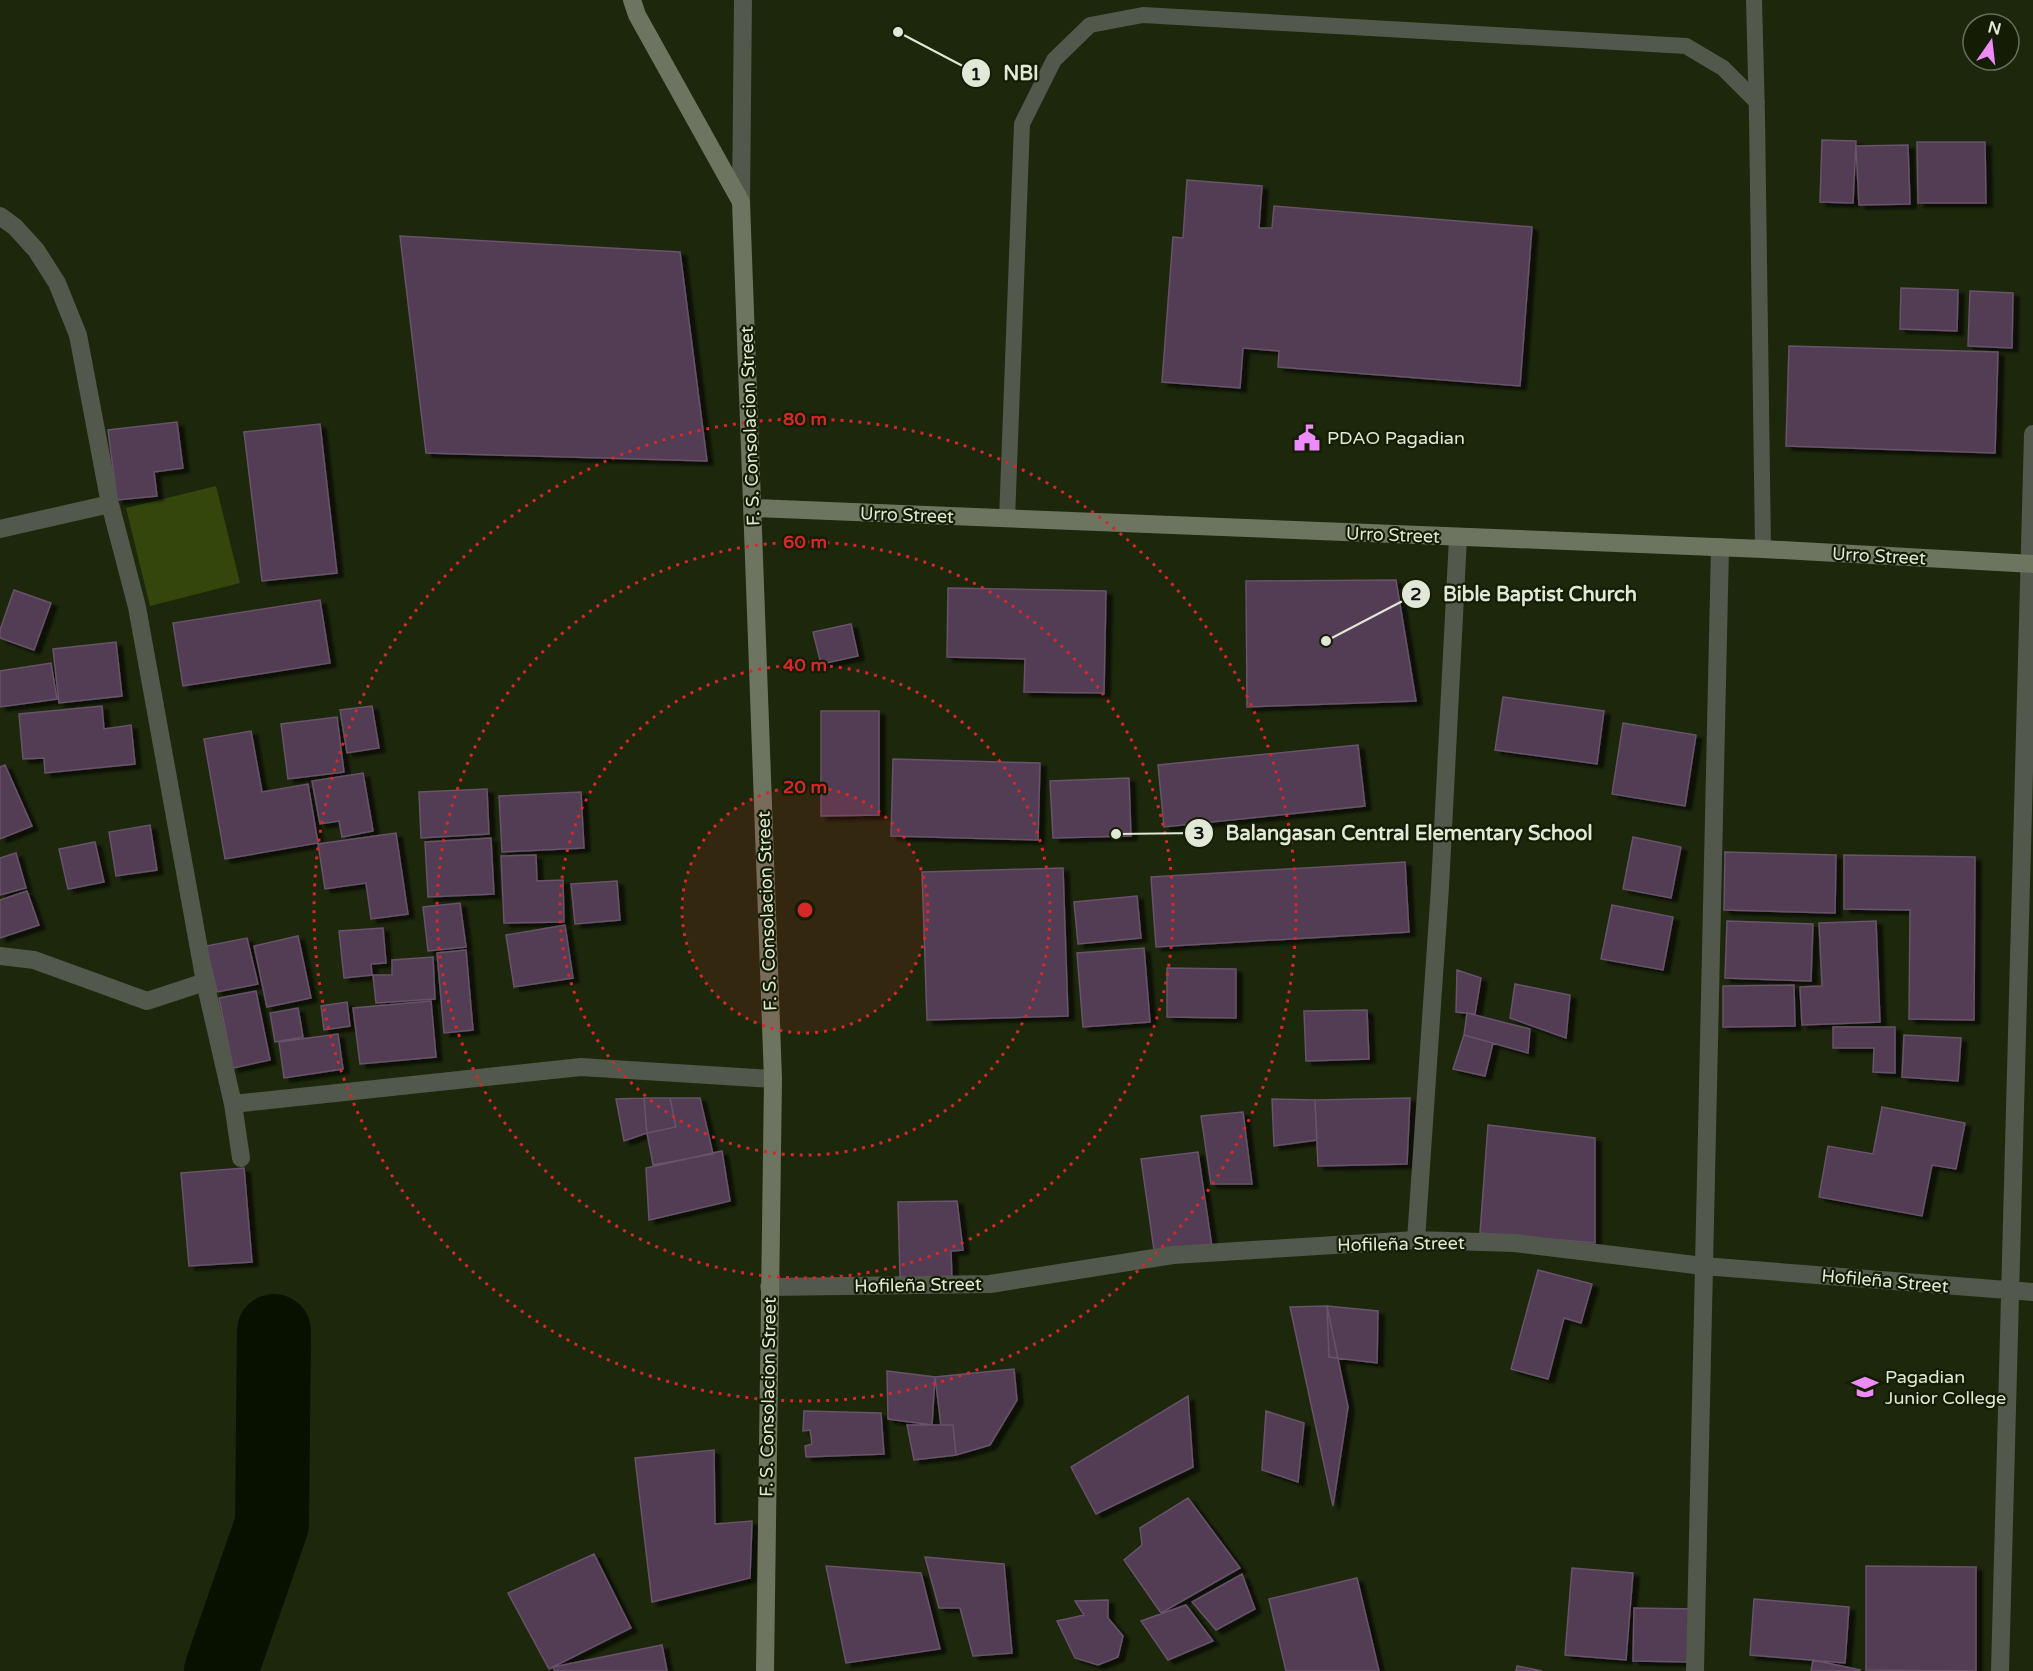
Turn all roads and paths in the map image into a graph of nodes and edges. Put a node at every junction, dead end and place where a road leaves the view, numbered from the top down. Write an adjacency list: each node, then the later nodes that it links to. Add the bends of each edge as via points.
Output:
1 (632, 0): 6 (street, F. S. Consolacion Street)
2 (743, 0): 6 (street)
3 (1754, 0): 5 (lane)
4 (1143, 7): 5 (lane, via 1686,46 1723,68); 11 (lane, via 1089,25 1054,60 1022,124)
5 (1757, 102): 15 (lane)
6 (741, 202): 10 (street, F. S. Consolacion Street)
7 (0, 216): 9 (street, via 36,250 57,283 78,335)
8 (2033, 434): 16 (street)
9 (110, 504): 12 (street); 18 (street, via 137,607)
10 (753, 508): 11 (street, Urro Street); 19 (street, F. S. Consolacion Street)
11 (1007, 519): 13 (street, Urro Street)
12 (0, 529)
13 (1458, 538): 14 (street, Urro Street); 22 (street)
14 (1720, 547): 15 (street, Urro Street); 23 (street)
15 (1763, 549): 16 (street, Urro Street)
16 (2032, 564): 25 (street)
17 (0, 956): 18 (street, via 34,960 147,1001)
18 (205, 982): 20 (street)
19 (773, 1079): 20 (street, via 581,1067); 24 (street, F. S. Consolacion Street)
20 (233, 1104): 21 (street)
21 (241, 1158)
22 (1416, 1240): 23 (street, Hofileña Street, via 1515,1243); 24 (street, Hofileña Street, via 1173,1255 990,1284)
23 (1703, 1266): 25 (street, Hofileña Street); 28 (street)
24 (769, 1287): 27 (street, F. S. Consolacion Street)
25 (2009, 1291): 26 (street, Hofileña Street); 29 (street)
26 (2033, 1292)
27 (765, 1671)
28 (1695, 1671)
29 (2000, 1671)

